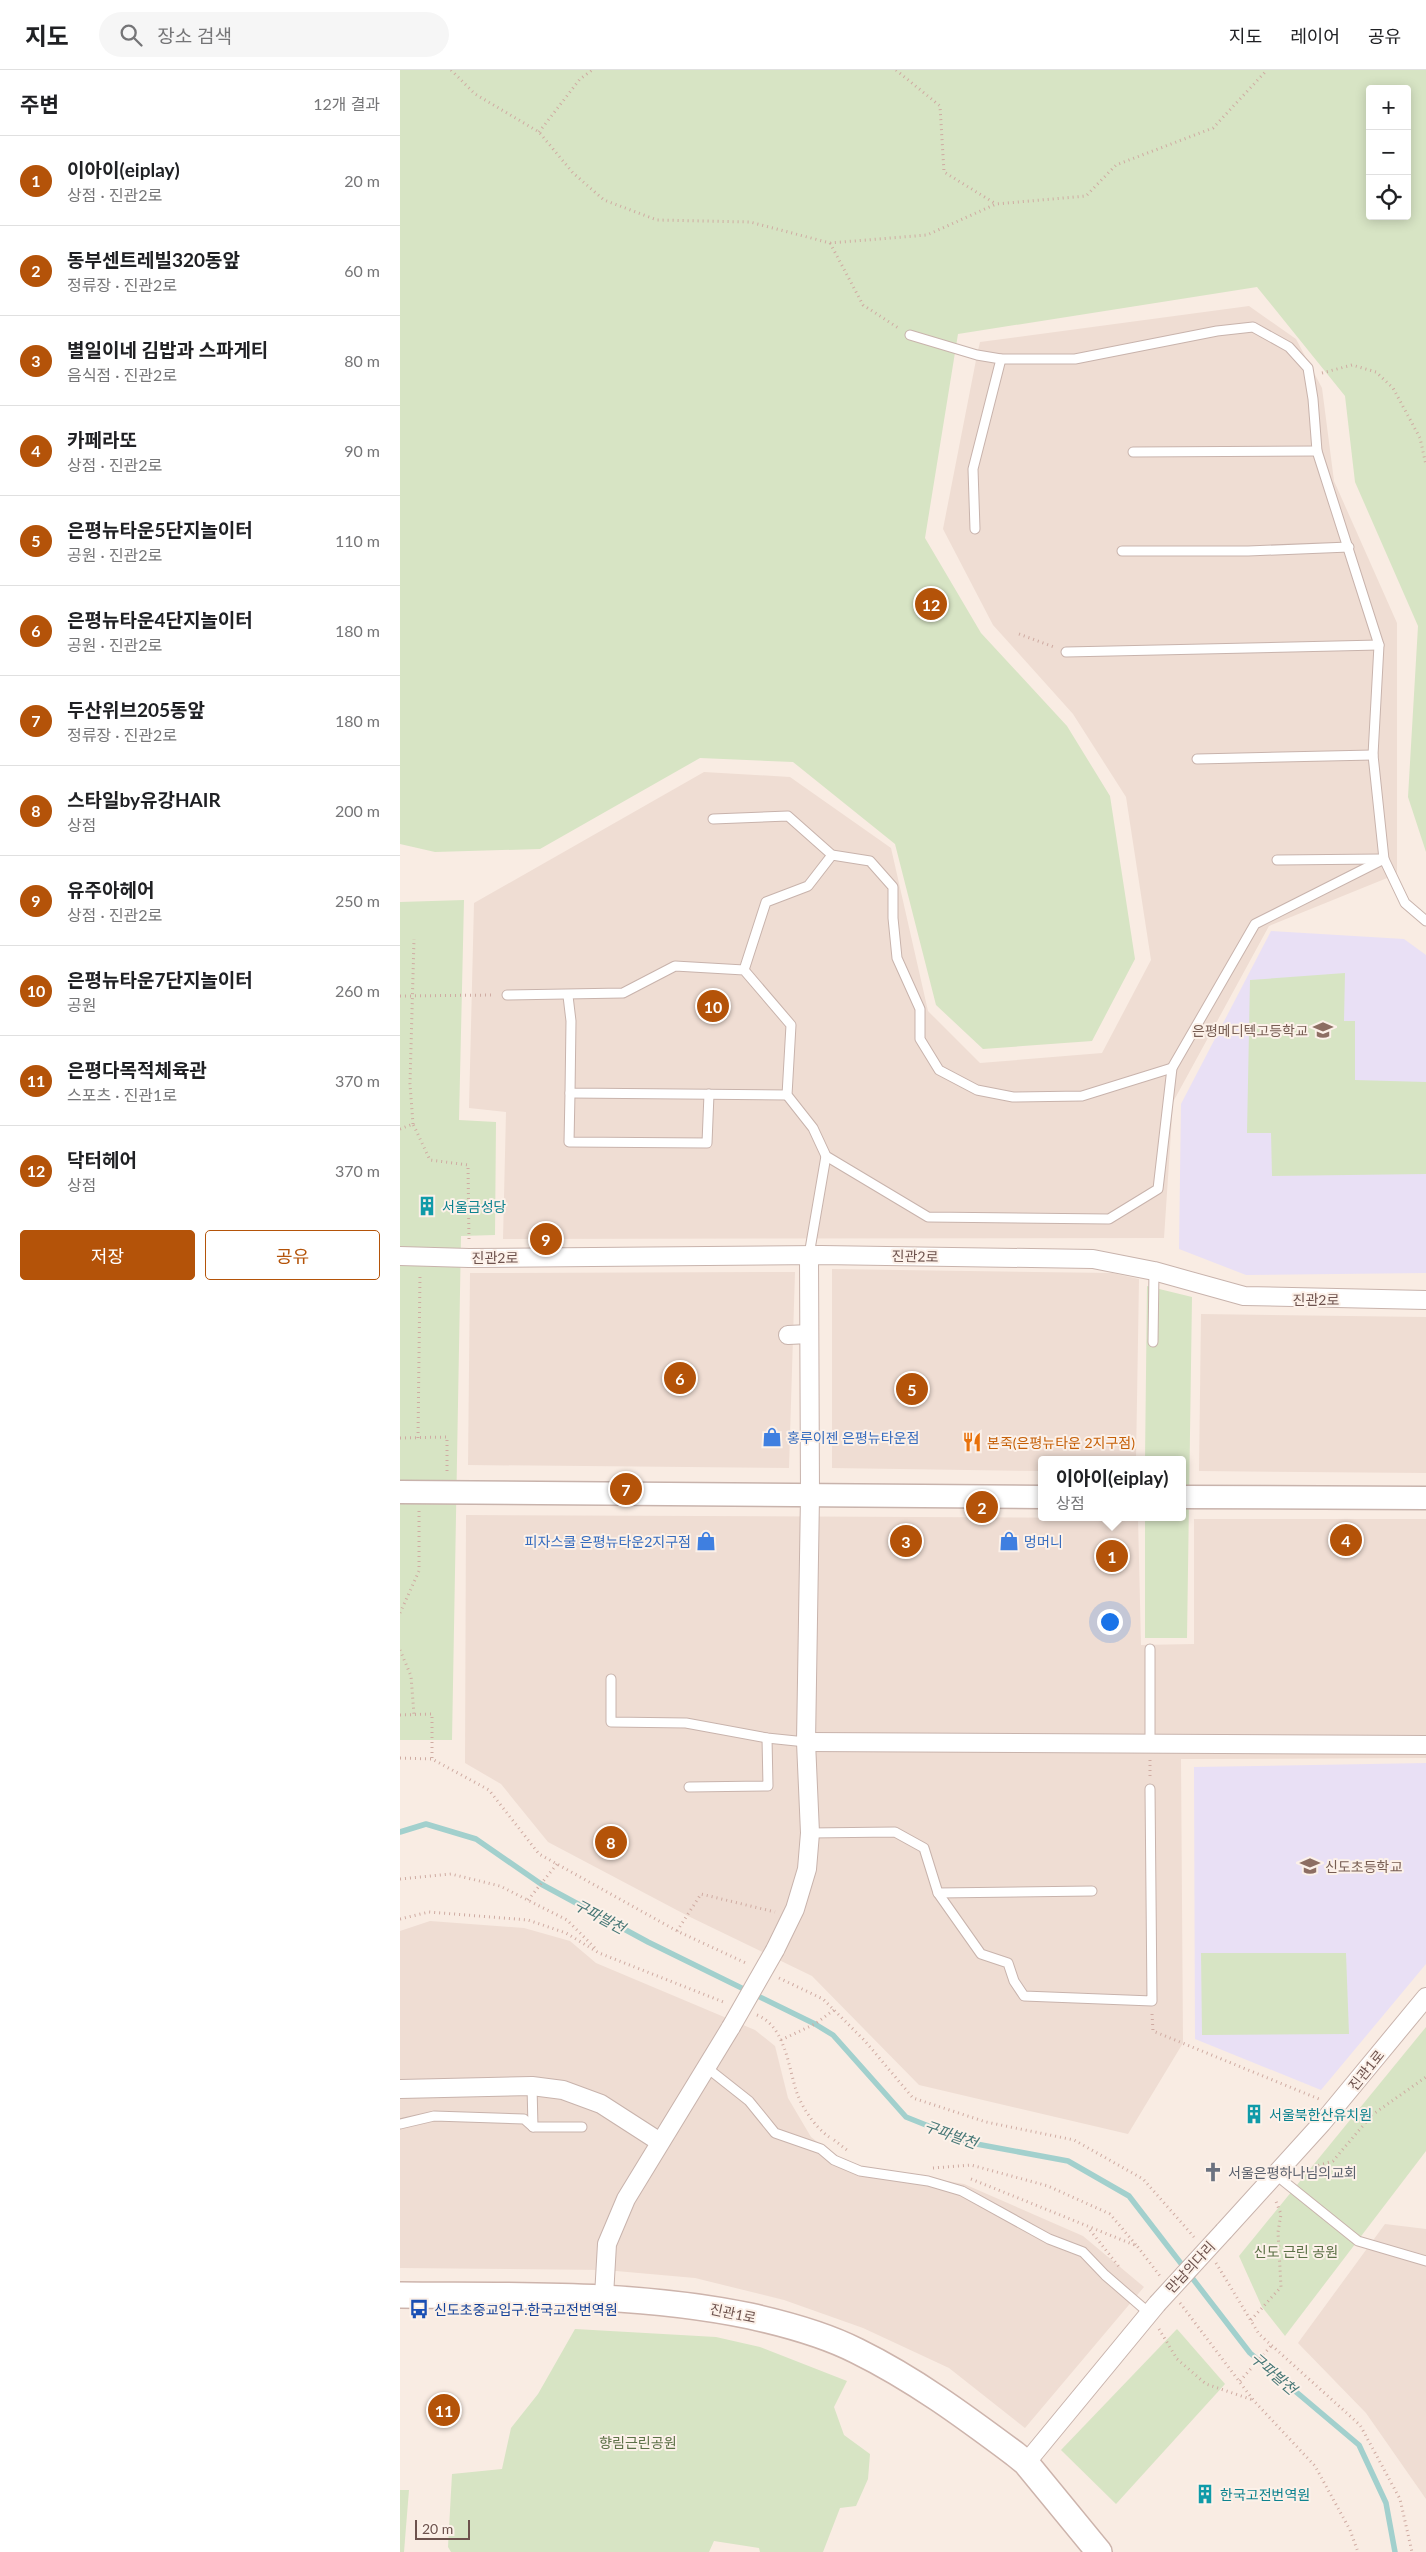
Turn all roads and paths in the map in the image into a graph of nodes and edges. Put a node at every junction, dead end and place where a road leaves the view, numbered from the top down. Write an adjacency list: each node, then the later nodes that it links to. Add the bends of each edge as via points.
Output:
1 (451, 70): 5 (path, via 475,94)
2 (592, 70): 5 (path, via 580,79)
3 (896, 70): 6 (path, via 940,106 944,172)
4 (1267, 70): 6 (path, via 1212,128 1116,166 1086,196)
5 (539, 132): 7 (path, via 573,173 604,200 657,220 750,222)
6 (996, 204): 7 (path, via 926,235)
7 (830, 243): 8 (path, via 863,305)
8 (910, 335): 9 (lane)
9 (1001, 359): 10 (lane, via 1074,359 1253,327 1289,347 1308,368); 14 (lane, via 973,469)
10 (1310, 377): 11 (lane); 13 (path, via 1352,365 1376,372 1393,388 1420,438)
11 (1316, 451): 12 (lane); 15 (lane)
12 (1133, 452)
13 (1426, 465)
14 (975, 529)
15 (1349, 547): 16 (lane); 18 (lane)
16 (1122, 551)
17 (1019, 634): 19 (path)
18 (1379, 645): 19 (lane); 20 (lane)
19 (1066, 652)
20 (1373, 755): 21 (lane); 24 (lane)
21 (1197, 759)
22 (713, 819): 23 (lane, via 788,816)
23 (832, 855): 28 (lane, via 808,886 766,902); 33 (lane, via 870,861 893,886 898,958 920,1009 920,1039 939,1070 977,1090 1012,1097 1082,1096)
24 (1384, 859): 25 (lane); 26 (lane, via 1405,903); 33 (lane, via 1255,924)
25 (1277, 860)
26 (1426, 921)
27 (414, 939): 31 (path)
28 (744, 970): 32 (lane, via 676,966 623,993); 36 (lane, via 791,1025)
29 (508, 995): 31 (path); 32 (lane)
30 (400, 996): 31 (path)
31 (413, 996): 37 (path, via 410,1084)
32 (568, 996): 34 (lane)
33 (1172, 1068): 39 (lane, via 1158,1189 1109,1219 928,1217)
34 (570, 1093): 35 (lane); 35 (lane, via 568,1142 707,1143)
35 (709, 1094): 36 (lane)
36 (787, 1095): 39 (lane, via 814,1128)
37 (413, 1124): 38 (path); 40 (path, via 430,1160 468,1165)
38 (400, 1129)
39 (826, 1156): 41 (lane)
40 (469, 1247)
41 (809, 1255): 42 (street, 진관2로); 44 (street, 진관2로, via 1093,1259); 46 (street)
42 (400, 1256)
43 (420, 1266): 50 (path)
44 (1154, 1271): 45 (street, 진관2로, via 1244,1296); 48 (lane)
45 (1426, 1300)
46 (809, 1334): 47 (street); 53 (street)
47 (788, 1335)
48 (1153, 1342)
49 (400, 1438): 50 (path)
50 (418, 1438): 51 (path, via 447,1438)
51 (447, 1477)
52 (400, 1492): 53 (street)
53 (810, 1496): 54 (street); 65 (street)
54 (1038, 1497)
55 (1186, 1497): 56 (street)
56 (1426, 1498)
57 (419, 1504): 58 (path, via 419,1571)
58 (400, 1613)
59 (1150, 1649): 67 (lane)
60 (400, 1650): 63 (path, via 410,1676)
61 (612, 1679): 64 (lane, via 610,1722 686,1723)
62 (400, 1715): 63 (path)
63 (414, 1715): 69 (path, via 432,1714)
64 (767, 1738): 65 (lane); 70 (lane, via 768,1786)
65 (806, 1742): 67 (street); 72 (street)
66 (1426, 1745): 67 (street)
67 (1150, 1751): 71 (path)
68 (400, 1758): 69 (path)
69 (432, 1759): 73 (path, via 489,1790 539,1854)
70 (689, 1787)
71 (1150, 1789): 84 (lane)
72 (810, 1833): 76 (lane, via 895,1832 924,1848); 87 (street, bridge, via 807,1869 795,1910)
73 (556, 1864): 77 (path); 79 (path)
74 (400, 1879): 77 (path, via 450,1874 500,1886)
75 (1092, 1891): 76 (lane)
76 (938, 1893): 84 (lane, via 981,1954 1008,1963 1024,1996)
77 (528, 1900): 80 (path, via 567,1920)
78 (782, 1913): 79 (path, via 701,1894)
79 (677, 1931): 81 (path)
80 (599, 1953)
81 (755, 1967)
82 (772, 1975): 85 (path, via 823,1999)
83 (1426, 1997): 100 (street, 진관1로)
84 (1152, 2001): 91 (path, via 1153,2031)
85 (834, 2010): 86 (path, via 815,2024); 104 (path, via 913,2098 986,2122 1074,2140 1143,2179)
86 (782, 2040)
87 (706, 2067): 97 (street); 111 (lane, via 749,2101 775,2133 821,2149 834,2160 860,2171 928,2181 962,2191 1049,2239 1083,2252 1105,2276)
88 (1426, 2077): 93 (path)
89 (532, 2086): 90 (street); 95 (lane); 97 (street, via 563,2090 602,2104)
90 (400, 2089)
91 (1326, 2102)
92 (1350, 2110): 93 (path)
93 (1372, 2116): 99 (path, via 1333,2161)
94 (400, 2124): 95 (lane, via 434,2116 524,2119)
95 (533, 2126): 96 (lane)
96 (582, 2127)
97 (660, 2142): 110 (street, via 626,2199 607,2244)
98 (923, 2168): 105 (path, via 972,2165 1048,2186 1110,2214)
99 (1296, 2172)
100 (1276, 2175): 103 (street, 진관1로); 107 (lane, via 1358,2241)
101 (1274, 2197): 112 (path, via 1281,2214 1278,2232 1281,2287)
102 (1090, 2229): 108 (path)
103 (1224, 2231): 111 (street, 만남의다리, bridge)
104 (1196, 2239)
105 (1137, 2246)
106 (1216, 2261): 112 (path)
107 (1426, 2261)
108 (1122, 2270)
109 (400, 2295): 110 (main road, 진관1로)
110 (604, 2296): 116 (main road, 진관1로, via 706,2307 785,2324 856,2350 929,2391)
111 (1154, 2313): 115 (path, via 1177,2359 1206,2384); 116 (street)
112 (1251, 2320): 113 (path, via 1259,2334)
113 (1272, 2345): 114 (path); 118 (path, via 1360,2425 1400,2499)
114 (1240, 2381)
115 (1254, 2401)
116 (1026, 2463): 117 (main road, 진관1로)
117 (1099, 2552)
118 (1412, 2552)

